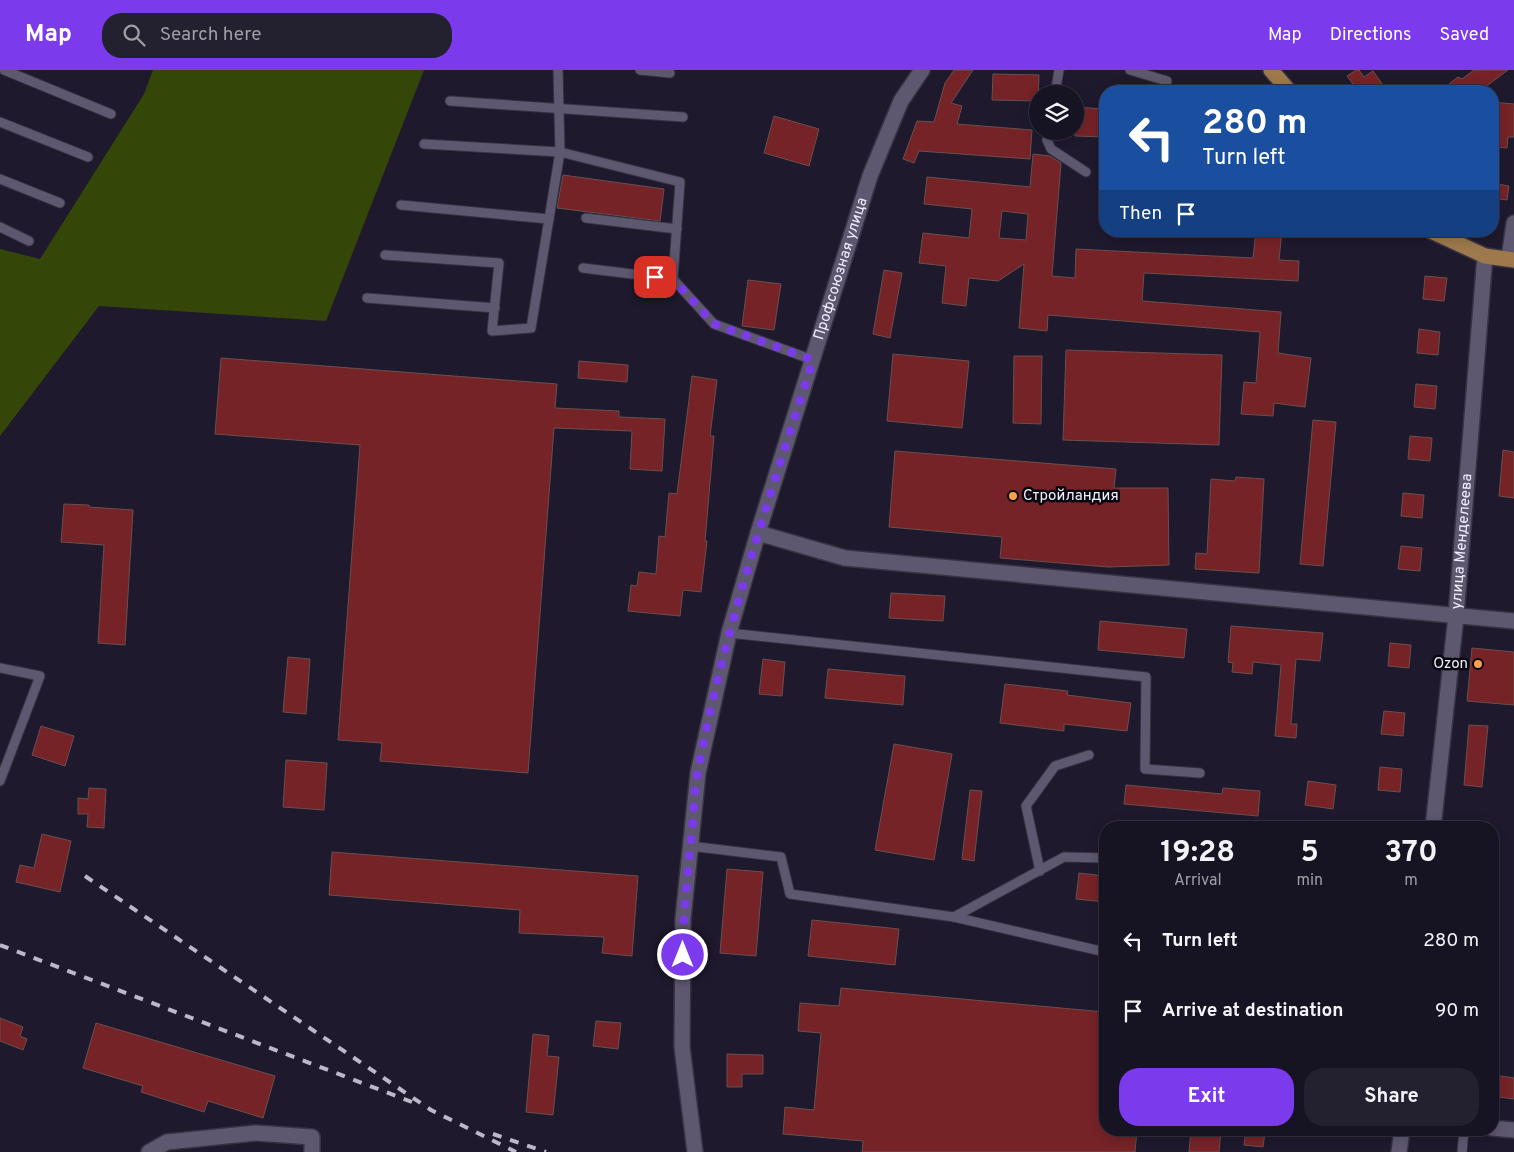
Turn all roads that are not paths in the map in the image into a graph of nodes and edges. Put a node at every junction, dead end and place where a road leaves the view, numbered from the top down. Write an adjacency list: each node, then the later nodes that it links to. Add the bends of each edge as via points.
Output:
1 (4, 70): 14 (lane)
2 (558, 70): 13 (lane)
3 (640, 70): 8 (lane)
4 (922, 70): 39 (street, Профсоюзная улица, via 901,101 870,176)
5 (1059, 70): 10 (lane)
6 (1130, 70): 9 (lane)
7 (1271, 70): 11 (main road)
8 (670, 72)
9 (1167, 81)
10 (1056, 85)
11 (1283, 85)
12 (450, 101): 13 (lane)
13 (559, 109): 15 (lane); 19 (lane)
14 (111, 114)
15 (683, 117)
16 (0, 122): 20 (lane)
17 (1047, 140): 21 (lane, via 1051,149)
18 (424, 144): 19 (lane)
19 (560, 152): 26 (lane); 29 (lane, via 680,182)
20 (88, 157)
21 (1086, 172)
22 (0, 179): 23 (lane)
23 (60, 204)
24 (401, 205): 26 (lane)
25 (586, 218): 29 (lane)
26 (549, 220): 38 (lane, via 531,328 492,331)
27 (1514, 223): 34 (street)
28 (0, 227): 31 (lane)
29 (677, 229): 36 (lane)
30 (1444, 237): 33 (main road)
31 (29, 241)
32 (385, 256): 38 (lane, via 499,263)
33 (1485, 256): 34 (main road); 41 (street, улица Менделеева)
34 (1511, 260)
35 (583, 268): 36 (lane)
36 (673, 279): 39 (lane, via 714,324)
37 (367, 298): 38 (lane)
38 (495, 308)
39 (813, 360): 40 (street, Профсоюзная улица)
40 (758, 533): 41 (street, via 845,558); 43 (street, Профсоюзная улица)
41 (1456, 616): 42 (street); 48 (street, улица Менделеева)
42 (1514, 621)
43 (729, 633): 46 (lane, via 1146,678 1145,769); 49 (street, Профсоюзная улица, via 698,773)
44 (0, 668): 47 (lane, via 40,676)
45 (1089, 755): 51 (lane, via 1055,766 1026,806)
46 (1200, 773)
47 (0, 781)
48 (1435, 821)
49 (690, 846): 52 (lane, via 781,857 790,894); 60 (street, Профсоюзная улица, via 683,919 682,1047)
50 (1099, 858): 51 (lane, via 1064,858)
51 (1040, 871): 52 (lane)
52 (954, 918): 53 (lane)
53 (1099, 951)
54 (1499, 1129): 55 (street)
55 (1514, 1130)
56 (1401, 1136): 61 (street)
57 (1463, 1136): 62 (lane)
58 (149, 1152): 59 (street, via 167,1142 256,1133 312,1137)
59 (312, 1152)
60 (694, 1152)
61 (1399, 1152)
62 (1462, 1152)

